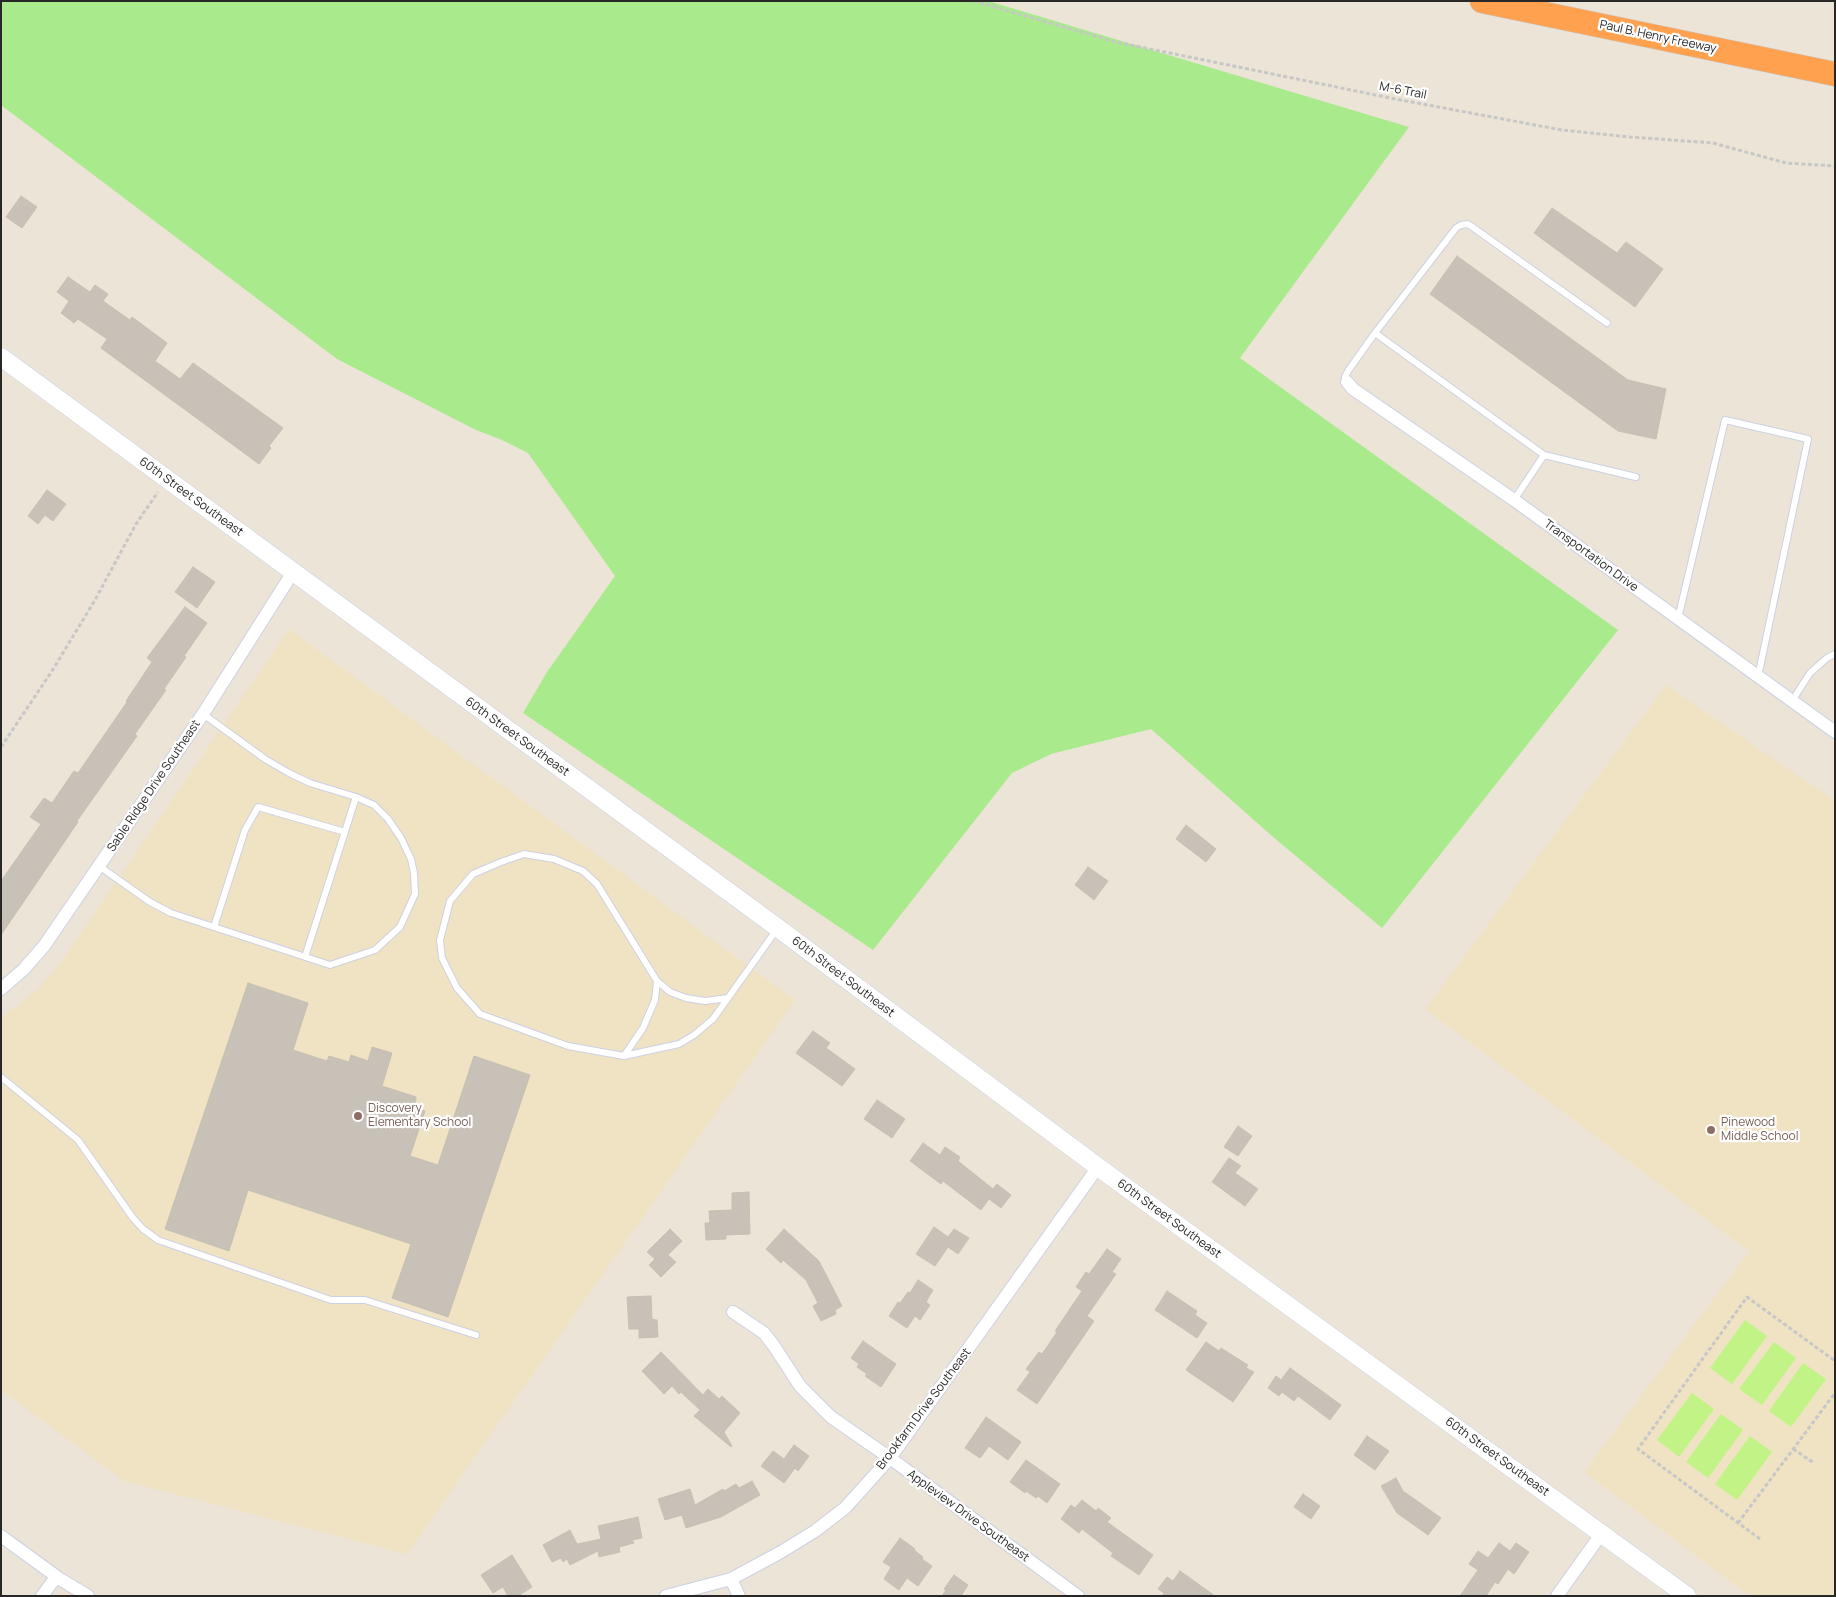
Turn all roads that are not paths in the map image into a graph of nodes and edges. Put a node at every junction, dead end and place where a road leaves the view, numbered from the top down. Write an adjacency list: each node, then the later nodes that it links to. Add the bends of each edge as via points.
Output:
1 (1482, 1): 2 (highway, Paul B. Henry Freeway)
2 (1835, 74)
3 (1607, 323): 4 (lane, via 1466,224 1456,228)
4 (1375, 333): 6 (lane, via 1345,377); 7 (lane)
5 (1, 357): 10 (main road, 60th Street Southeast)
6 (1347, 382): 9 (street, Transportation Drive)
7 (1544, 456): 8 (lane); 9 (lane)
8 (1636, 477)
9 (1514, 500): 11 (street, Transportation Drive)
10 (293, 572): 15 (street, Sable Ridge Drive Southeast); 21 (main road, 60th Street Southeast)
11 (1678, 619): 13 (street, Transportation Drive); 13 (lane, via 1724,420 1808,439)
12 (1835, 654): 14 (lane, via 1810,673)
13 (1758, 677): 14 (street, Transportation Drive)
14 (1792, 701): 16 (street, Transportation Drive)
15 (203, 714): 17 (lane, via 288,773); 19 (street, Sable Ridge Drive Southeast)
16 (1835, 732)
17 (356, 798): 18 (lane); 22 (lane, via 374,805 401,838 411,859 415,894 400,927 375,950 330,965)
18 (345, 832): 20 (lane, via 258,807 245,830); 22 (lane)
19 (99, 866): 20 (lane, via 150,902 171,913); 24 (street, Sable Ridge Drive Southeast, via 44,946)
20 (214, 927): 22 (lane)
21 (778, 928): 25 (lane); 28 (main road, 60th Street Southeast)
22 (305, 957)
23 (657, 981): 25 (lane, via 670,992 686,998 705,1001); 26 (lane, via 655,1000 643,1028); 26 (lane, via 597,884 583,871 554,859 524,854 501,862 473,874 450,901 440,940 442,958 457,988 480,1014 568,1046)
24 (1, 989)
25 (728, 998): 26 (lane, via 713,1019 679,1044)
26 (624, 1056)
27 (1, 1077): 30 (lane, via 78,1140 133,1218 158,1240 331,1300 366,1300)
28 (1098, 1167): 31 (street, Brookfarm Drive Southeast); 32 (main road, 60th Street Southeast)
29 (732, 1312): 31 (street, Appleview Drive Southeast, via 764,1333 814,1402)
30 (476, 1335)
31 (890, 1458): 35 (street, Brookfarm Drive Southeast, via 845,1508 815,1531); 40 (street, Appleview Drive Southeast)
32 (1602, 1533): 41 (street); 42 (main road, 60th Street Southeast)
33 (1, 1536): 34 (street)
34 (56, 1576): 36 (street); 37 (street)
35 (732, 1579): 38 (street, Brookfarm Drive Southeast); 39 (street)
36 (42, 1596)
37 (88, 1596)
38 (666, 1596)
39 (739, 1596)
40 (1078, 1596)
41 (1557, 1596)
42 (1687, 1596)

